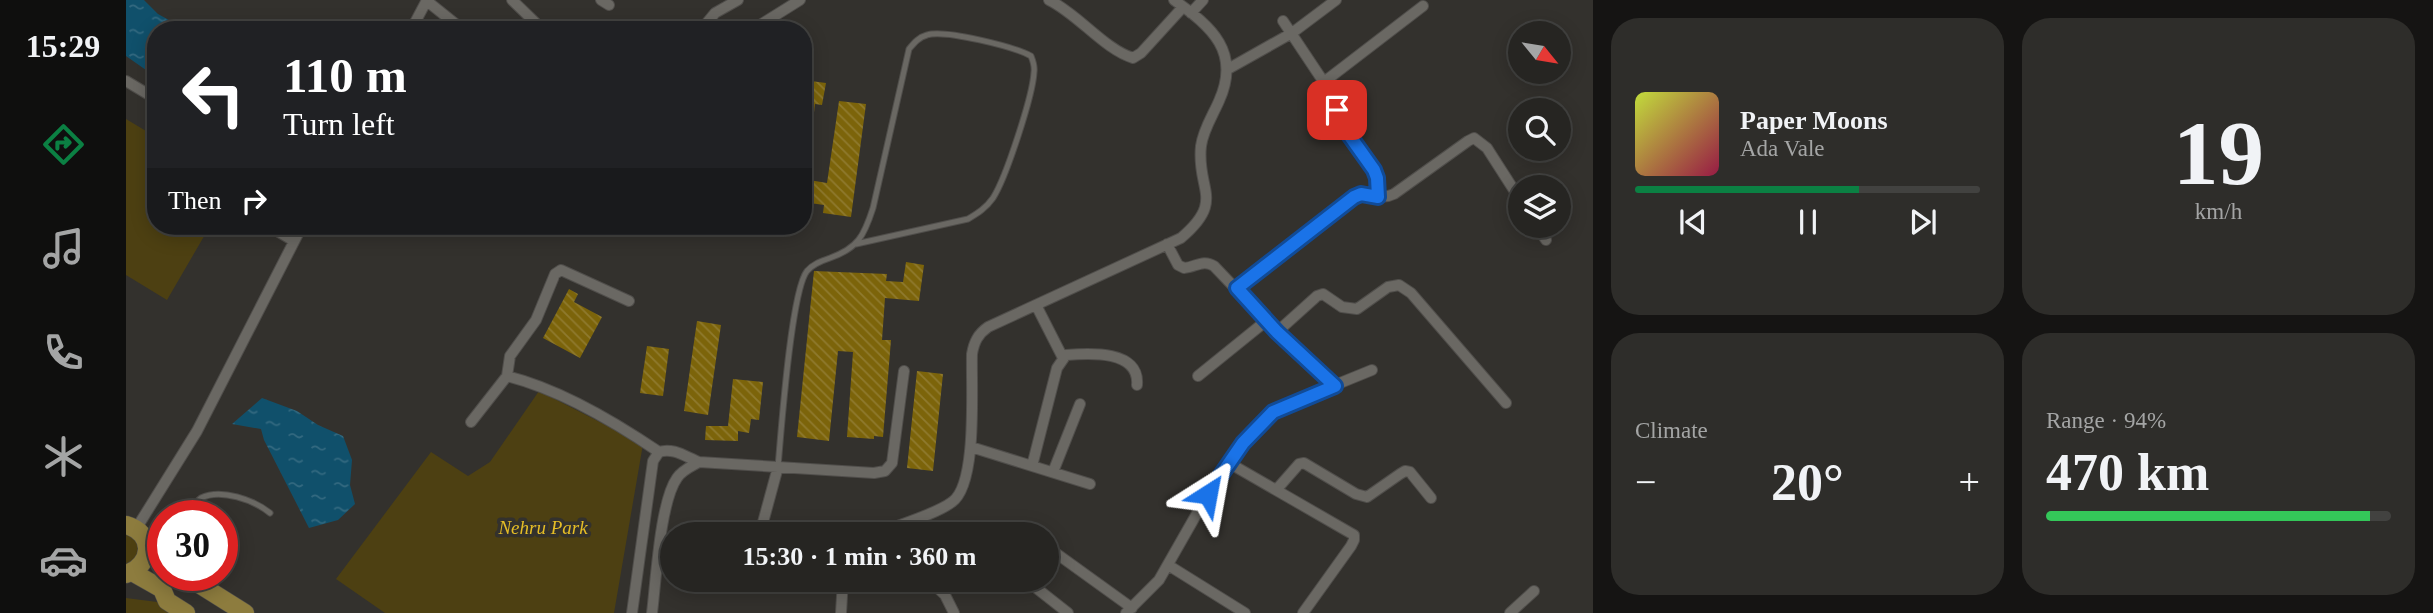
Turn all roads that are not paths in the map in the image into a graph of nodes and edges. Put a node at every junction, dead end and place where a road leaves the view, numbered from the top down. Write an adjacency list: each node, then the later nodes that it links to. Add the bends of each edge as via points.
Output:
1 (427, 0): 10 (street); 11 (street)
2 (512, 0): 12 (street)
3 (738, 0): 13 (street)
4 (800, 0): 14 (street)
5 (1049, 0): 8 (street, via 1133,58)
6 (1203, 0): 8 (street)
7 (1336, 0): 16 (street)
8 (1183, 6): 17 (street, via 1218,38)
9 (1423, 6): 19 (street)
10 (416, 21)
11 (452, 21)
12 (534, 21)
13 (708, 21)
14 (766, 21)
15 (1283, 21): 16 (street)
16 (1292, 33): 17 (street); 19 (street)
17 (1228, 69): 27 (street, via 1201,143 1204,215 1181,238)
18 (126, 81): 20 (street)
19 (1324, 82): 22 (street, via 1342,125 1374,170)
20 (147, 94)
21 (1508, 181): 22 (street, via 1487,148 1474,138 1394,194)
22 (1378, 197): 28 (street, via 1354,197)
23 (284, 235): 25 (street)
24 (297, 235): 25 (street)
25 (294, 241): 57 (street)
26 (856, 244): 26 (lane, via 873,208 909,49 918,39 944,34 1018,48 1031,56 1033,85 1004,177 983,211 968,219); 48 (lane, via 817,263 800,283)
27 (1167, 244): 28 (street, via 1178,265 1184,268 1208,262); 30 (street)
28 (1237, 288): 31 (street)
29 (629, 301): 36 (street, via 561,270 555,274 536,320 510,356)
30 (1036, 305): 33 (street); 43 (street, via 988,327 974,343)
31 (1266, 321): 32 (street); 37 (street)
32 (1277, 332): 39 (street); 40 (street, via 1317,296 1323,294 1342,307 1357,309 1388,287 1399,285 1411,293)
33 (1063, 358): 38 (street, via 1090,354 1116,358 1134,367); 47 (street)
34 (1372, 370): 39 (street)
35 (904, 371): 48 (street, via 892,463 885,471)
36 (508, 376): 42 (street); 44 (street, via 612,421)
37 (1198, 376)
38 (1137, 385)
39 (1335, 386): 46 (street, via 1273,412)
40 (1506, 403)
41 (1080, 404): 49 (street)
42 (471, 422)
43 (971, 447): 47 (street); 56 (street, via 964,486 954,502)
44 (659, 452): 45 (street, via 677,452); 69 (street, via 653,461)
45 (699, 462): 48 (street); 70 (street, via 677,478 665,507)
46 (1229, 463): 51 (street); 59 (street)
47 (1032, 466): 49 (street)
48 (778, 467): 55 (street)
49 (1053, 472): 50 (street)
50 (1090, 484)
51 (1277, 489): 52 (street, via 1304,463 1367,497 1410,472); 75 (street, via 1354,535 1351,547)
52 (1431, 498)
53 (199, 500): 54 (lane, via 242,497)
54 (270, 513)
55 (763, 522)
56 (907, 522)
57 (139, 537): 60 (main road, via 142,565)
58 (1059, 556): 66 (street)
59 (1168, 565): 66 (street); 74 (street)
60 (129, 573): 67 (main road, via 162,589 167,601)
61 (210, 591): 68 (main road)
62 (1534, 591): 76 (street)
63 (842, 592): 71 (street)
64 (942, 592): 72 (street)
65 (1041, 592): 73 (street)
66 (1129, 611)
67 (186, 613)
68 (245, 613)
69 (632, 613)
70 (652, 613)
71 (841, 613)
72 (954, 613)
73 (1068, 613)
74 (1245, 613)
75 (1303, 613)
76 (1510, 613)

